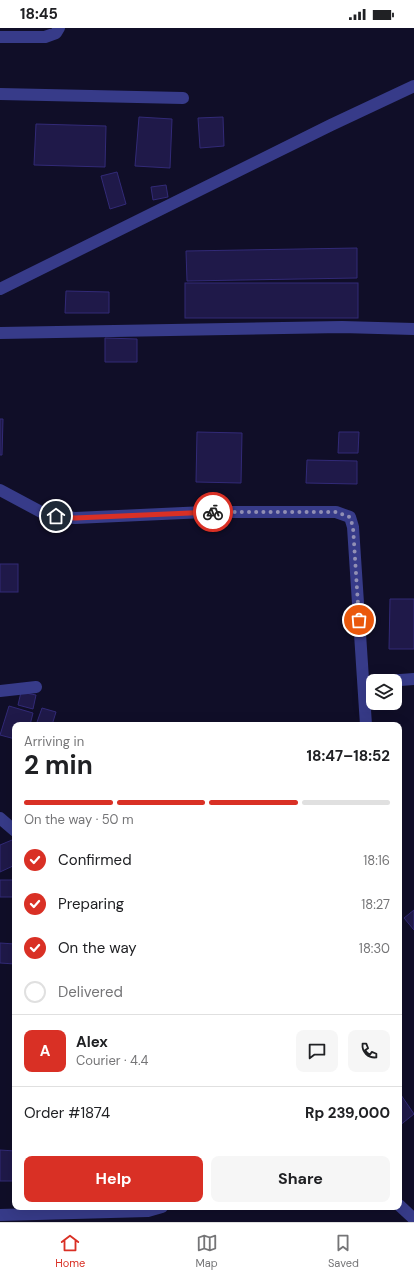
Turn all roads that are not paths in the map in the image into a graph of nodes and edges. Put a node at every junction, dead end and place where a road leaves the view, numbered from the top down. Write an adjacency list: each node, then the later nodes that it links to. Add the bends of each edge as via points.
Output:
1 (59, 28): 2 (street, via 56,33 45,37)
2 (0, 37)
3 (414, 86): 6 (street)
4 (0, 94): 5 (street)
5 (183, 98)
6 (0, 289)
7 (414, 329): 8 (street, via 342,327)
8 (0, 333)
9 (0, 490): 10 (street, via 43,513 75,518 228,512 336,512 350,517)
10 (367, 674)
11 (414, 679): 12 (street)
12 (402, 680)
13 (36, 687): 14 (street)
14 (0, 691)
15 (367, 710): 16 (street)
16 (366, 722)
17 (0, 818): 18 (street)
18 (12, 828)
19 (402, 1208): 22 (street)
20 (152, 1210): 21 (street)
21 (0, 1215)
22 (414, 1219)

